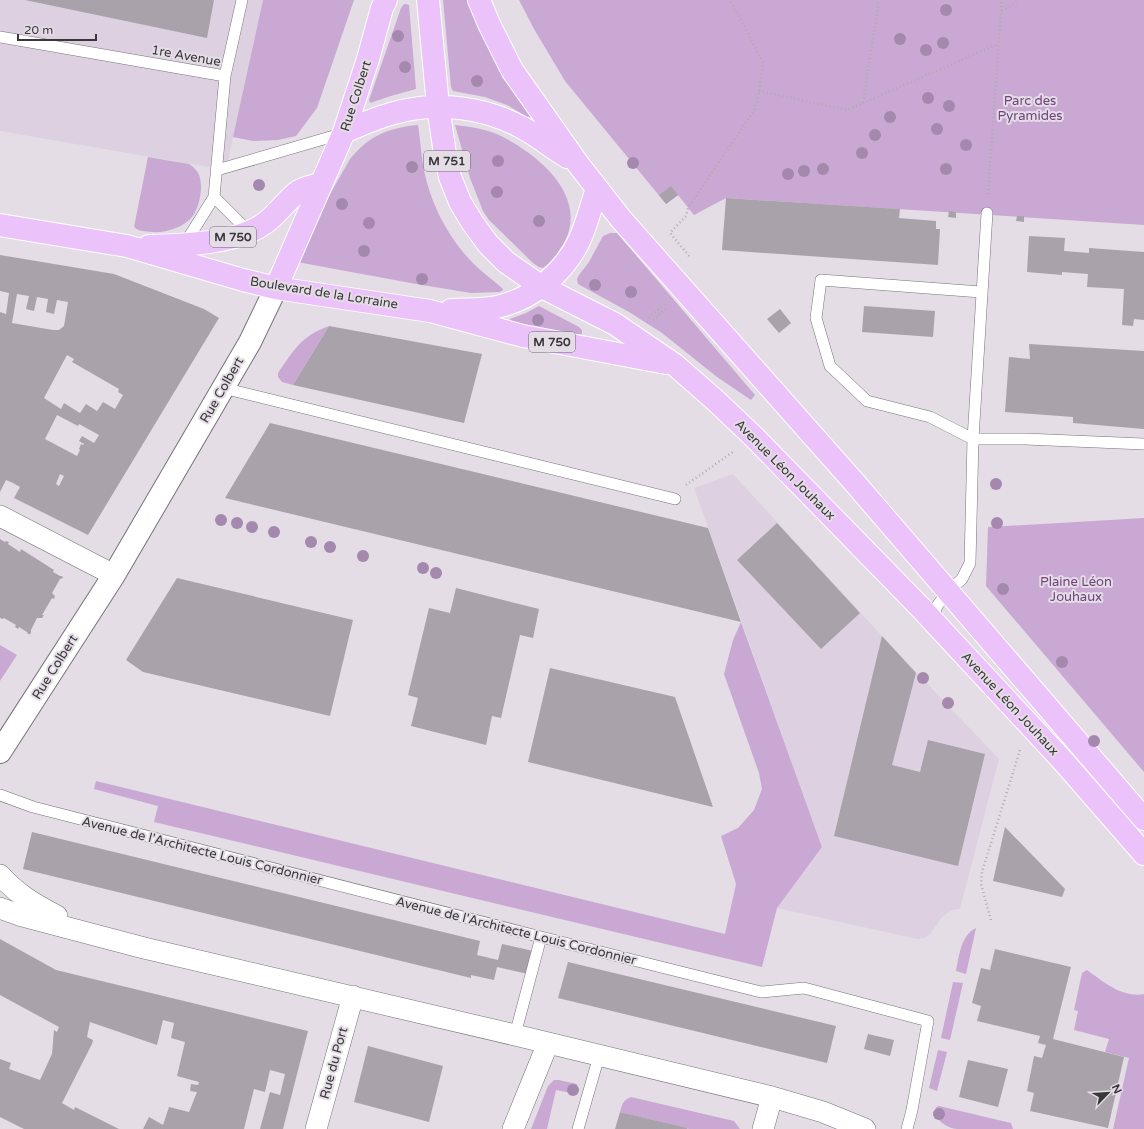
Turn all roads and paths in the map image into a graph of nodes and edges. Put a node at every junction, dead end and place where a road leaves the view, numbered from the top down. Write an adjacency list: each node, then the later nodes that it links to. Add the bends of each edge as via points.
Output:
1 (242, 0): 12 (lane)
2 (386, 0): 16 (main road, Rue Colbert)
3 (428, 0): 15 (main road, Avenue Léon Jouhaux / M 751)
4 (480, 0): 17 (main road, Avenue Léon Jouhaux, via 488,24 512,70)
5 (729, 0): 13 (path, via 763,63)
6 (879, 0): 14 (path)
7 (1002, 0): 9 (path)
8 (1019, 0): 9 (path)
9 (1001, 12): 11 (path)
10 (0, 37): 12 (lane, 1re Avenue)
11 (998, 44): 14 (path); 22 (path)
12 (225, 76): 18 (lane, 1re Avenue)
13 (759, 91): 14 (path, via 847,110); 27 (path, via 755,109 688,208 686,216 670,233)
14 (863, 104)
15 (438, 106): 16 (main road, Avenue Léon Jouhaux, via 398,112); 17 (main road, Avenue Léon Jouhaux, via 462,108 504,119 524,128); 28 (main road, Avenue Léon Jouhaux / M 751, via 450,177 460,202 488,244 506,262)
16 (344, 132): 18 (lane); 19 (main road, Rue Colbert)
17 (578, 164): 20 (main road, Avenue Léon Jouhaux)
18 (217, 170): 21 (lane, 1re Avenue)
19 (322, 183): 24 (main road, Boulevard de la Lorraine / M 750, via 299,191 265,223); 29 (main road, Rue Colbert)
20 (597, 189): 28 (main road, Boulevard de la Lorraine, via 577,245 557,274); 30 (main road, Avenue Léon Jouhaux)
21 (214, 198): 24 (lane); 25 (lane)
22 (986, 213): 31 (lane)
23 (0, 225): 26 (main road, Boulevard de la Lorraine / M 750)
24 (249, 232): 25 (main road, Boulevard de la Lorraine / M 750)
25 (184, 245): 26 (main road, Boulevard de la Lorraine / M 750)
26 (127, 246): 29 (main road, Boulevard de la Lorraine / M 750)
27 (690, 257)
28 (542, 287): 32 (main road, Boulevard de la Lorraine, via 498,307); 33 (main road, Avenue Léon Jouhaux / M 751, via 615,324)
29 (276, 288): 32 (main road, Boulevard de la Lorraine / M 750); 35 (street, Rue Colbert, via 250,342)
30 (685, 292): 33 (path); 43 (main road, Avenue Léon Jouhaux)
31 (981, 292): 37 (lane); 37 (lane, via 821,280 816,318 830,366 867,401 930,417)
32 (430, 311): 34 (main road, Boulevard de la Lorraine / M 750, via 523,336)
33 (634, 337): 34 (main road, Avenue Léon Jouhaux / M 751)
34 (675, 365): 36 (main road, Avenue Léon Jouhaux)
35 (223, 388): 40 (lane); 42 (street, Rue Colbert)
36 (754, 437): 39 (path); 44 (main road, Avenue Léon Jouhaux)
37 (973, 439): 38 (lane); 43 (lane, via 970,563 962,579)
38 (1144, 444)
39 (681, 488)
40 (675, 499)
41 (0, 516): 42 (street)
42 (114, 574): 46 (street, Rue Colbert)
43 (948, 590): 44 (lane, via 937,606); 48 (main road, Avenue Léon Jouhaux)
44 (932, 622): 49 (main road, Avenue Léon Jouhaux, via 1063,761)
45 (1022, 746): 52 (path, via 982,872 981,884)
46 (0, 752)
47 (0, 795): 54 (lane, Avenue de l'Architecte Louis Cordonnier, via 33,807)
48 (1144, 818)
49 (1144, 854)
50 (0, 875): 53 (street, via 25,898)
51 (0, 908): 53 (street)
52 (991, 920)
53 (95, 935): 55 (street)
54 (541, 937): 56 (lane); 65 (lane, Avenue de l'Architecte Louis Cordonnier, via 761,992 804,988 928,1021)
55 (353, 996): 56 (street); 60 (street, Rue du Port)
56 (515, 1034): 57 (street)
57 (548, 1043): 58 (street); 61 (street)
58 (599, 1056): 59 (street); 62 (lane)
59 (772, 1097): 63 (street); 64 (street, via 823,1112)
60 (316, 1129)
61 (513, 1129)
62 (578, 1129)
63 (763, 1129)
64 (865, 1129)
65 (906, 1129)

